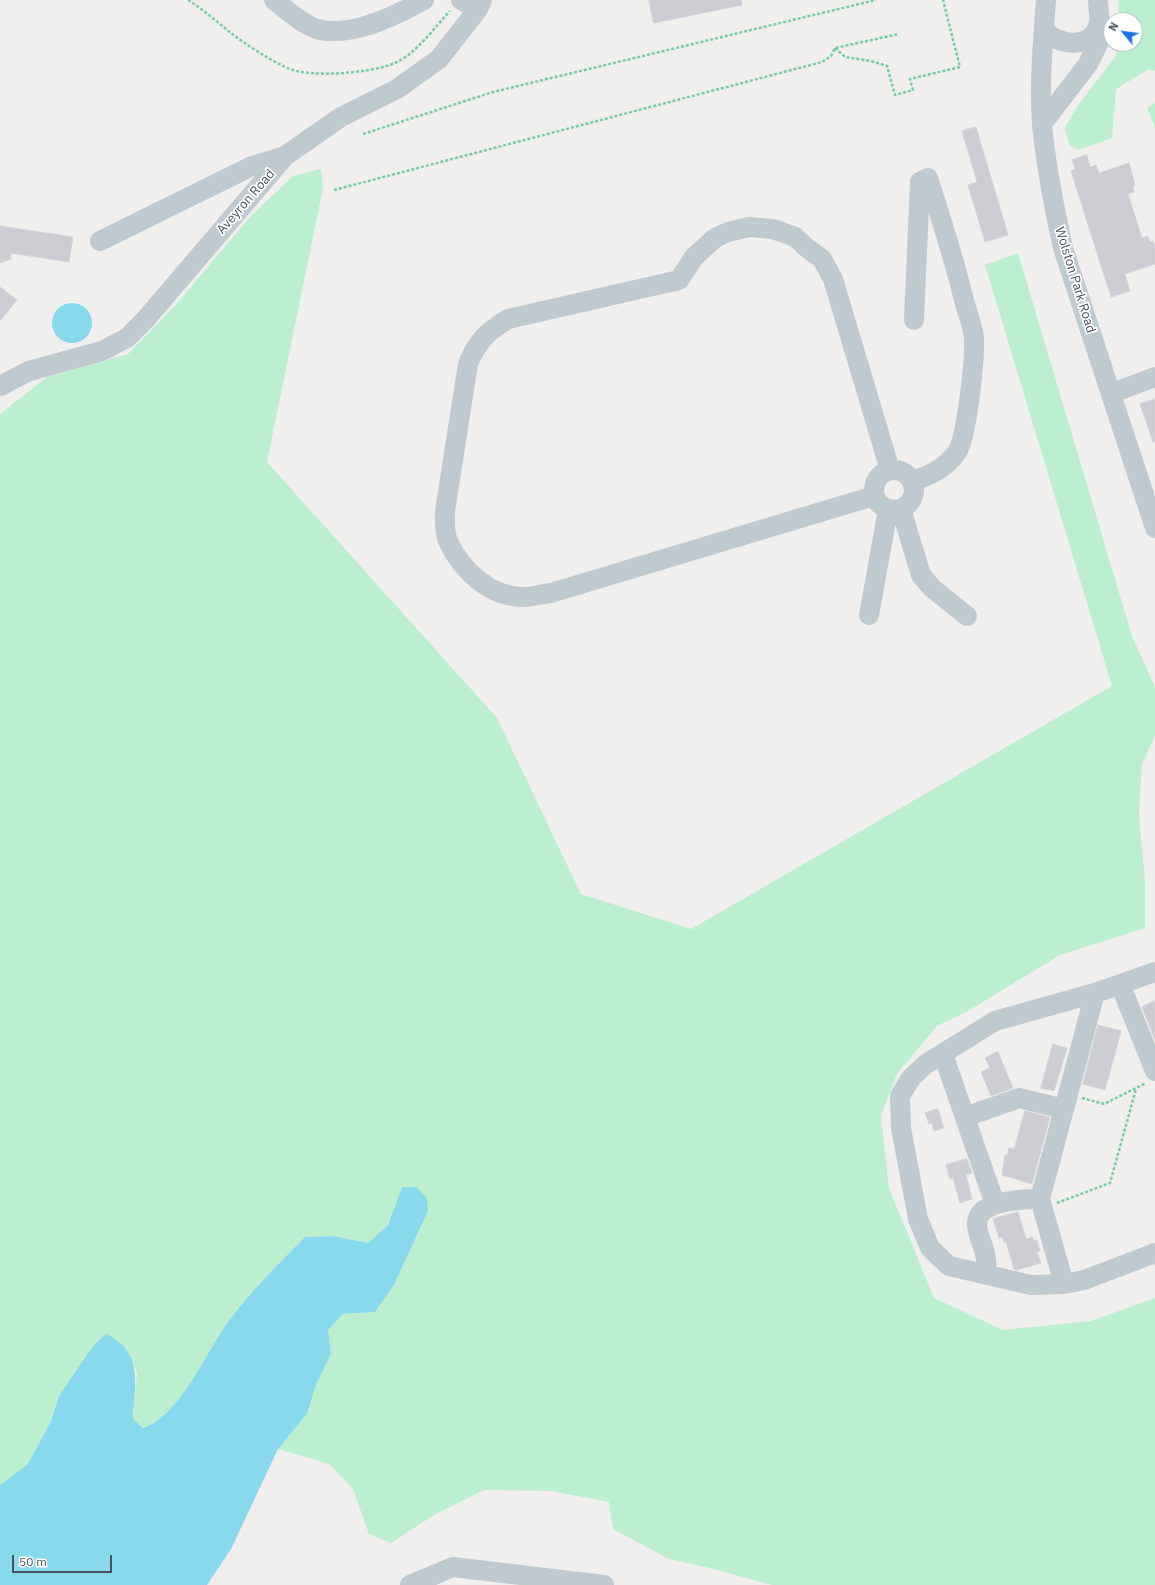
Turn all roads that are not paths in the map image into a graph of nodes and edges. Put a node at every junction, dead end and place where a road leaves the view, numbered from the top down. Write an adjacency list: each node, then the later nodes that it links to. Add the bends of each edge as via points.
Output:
1 (274, 0): 2 (street, via 297,18 328,32 359,27 388,18)
2 (424, 0)
3 (460, 0): 6 (street)
4 (1046, 0): 8 (street, Wolston Park Road)
5 (1098, 0): 7 (street)
6 (480, 4): 10 (street, Aveyron Road, via 439,59 398,89 341,117)
7 (1099, 23): 8 (street, via 1091,35 1080,43 1059,41); 9 (street, via 1099,42 1088,64)
8 (1044, 29): 9 (street, Wolston Park Road)
9 (1042, 124): 15 (street, Wolston Park Road, via 1050,186 1063,248)
10 (285, 156): 11 (street, via 252,166); 14 (street, Aveyron Road, via 127,338 102,351 29,372)
11 (100, 241)
12 (914, 320): 17 (street, via 920,182 928,178 974,337 972,375 965,423 957,451 941,469)
13 (1155, 377): 15 (street)
14 (0, 386)
15 (1112, 393): 19 (street, Wolston Park Road)
16 (890, 470): 17 (street, via 903,472); 18 (street, via 878,477 874,490); 18 (street, via 833,279 822,259 795,236 773,229 749,227 715,238 694,257 679,280 508,319 487,332 475,347 468,364 445,525 447,540 467,571 484,586 523,597 551,593)
17 (912, 481): 18 (street, via 914,495 907,506)
18 (888, 505): 20 (street); 21 (street, via 921,575 932,588)
19 (1155, 528)
20 (868, 615)
21 (967, 616)
22 (1155, 972): 23 (street)
23 (1120, 984): 24 (street); 26 (street)
24 (1095, 993): 25 (street, via 995,1021); 27 (street)
25 (943, 1054): 28 (street); 32 (street, via 926,1064 911,1078 900,1096 901,1128 918,1219 930,1248 950,1266)
26 (1152, 1076)
27 (1066, 1102): 28 (street, via 1019,1098); 29 (street)
28 (965, 1117): 30 (street)
29 (1040, 1199): 30 (street); 33 (street)
30 (995, 1204): 32 (street, via 981,1213 976,1226 985,1254)
31 (1155, 1253): 33 (street, via 1084,1280)
32 (987, 1275): 33 (street, via 1030,1285)
33 (1064, 1284)
34 (410, 1585): 35 (street, via 453,1567)
35 (604, 1585)

